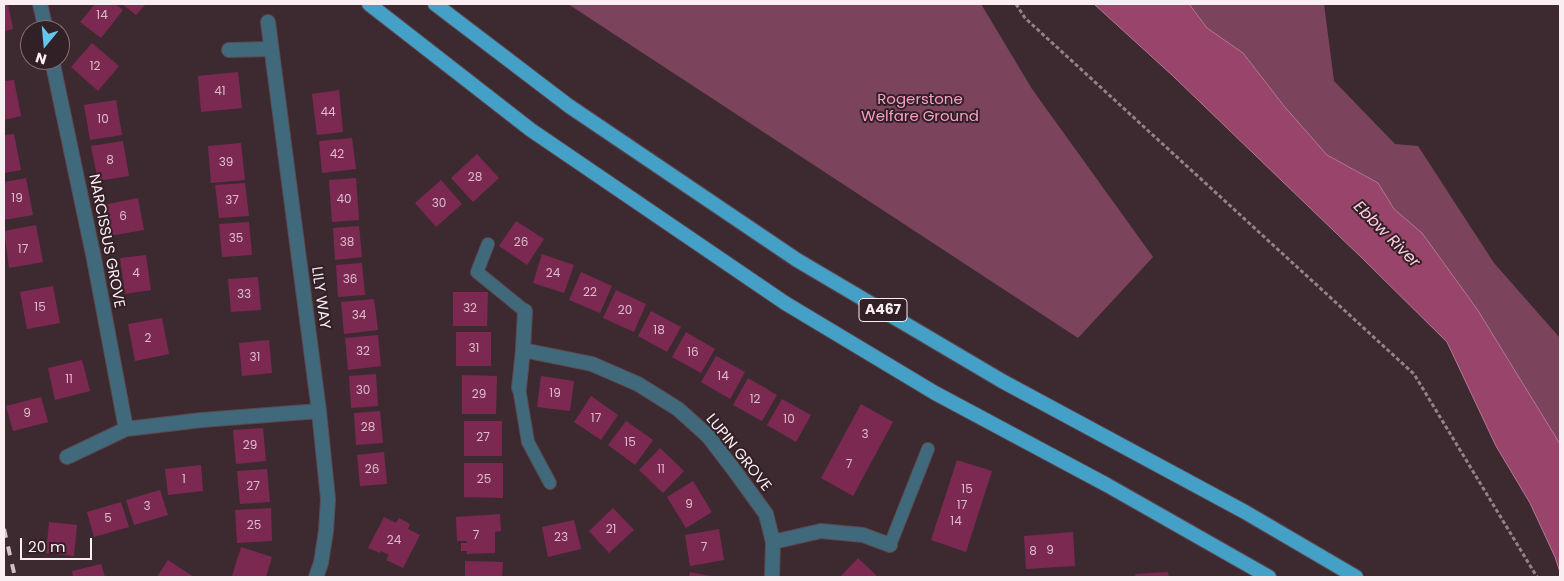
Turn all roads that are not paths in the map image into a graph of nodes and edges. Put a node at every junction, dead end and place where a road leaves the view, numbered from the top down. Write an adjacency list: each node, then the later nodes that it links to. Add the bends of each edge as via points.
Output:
1 (40, 4): 4 (street)
2 (369, 4): 22 (main road, A467, via 531,130 785,303 935,393)
3 (434, 4): 23 (main road, A467, via 568,106 797,260 1002,381 1245,512)
4 (44, 20)
5 (268, 22): 6 (street, LILY WAY)
6 (272, 49): 7 (street); 13 (street, LILY WAY)
7 (229, 50)
8 (54, 70): 14 (street, NARCISSUS GROVE)
9 (488, 244): 10 (lane, via 478,272)
10 (525, 311): 11 (street)
11 (523, 350): 12 (street); 18 (street, LUPIN GROVE, via 592,364 638,384 678,409 708,436 766,514)
12 (519, 388): 17 (lane, via 528,442)
13 (319, 410): 14 (street); 20 (street, LILY WAY, via 328,499 326,531)
14 (126, 429): 16 (street)
15 (928, 449): 19 (lane)
16 (67, 457)
17 (550, 483)
18 (773, 542): 19 (street, via 821,531 863,535); 21 (street, LUPIN GROVE)
19 (890, 545)
20 (316, 577)
21 (772, 577)
22 (1269, 577)
23 (1356, 577)

